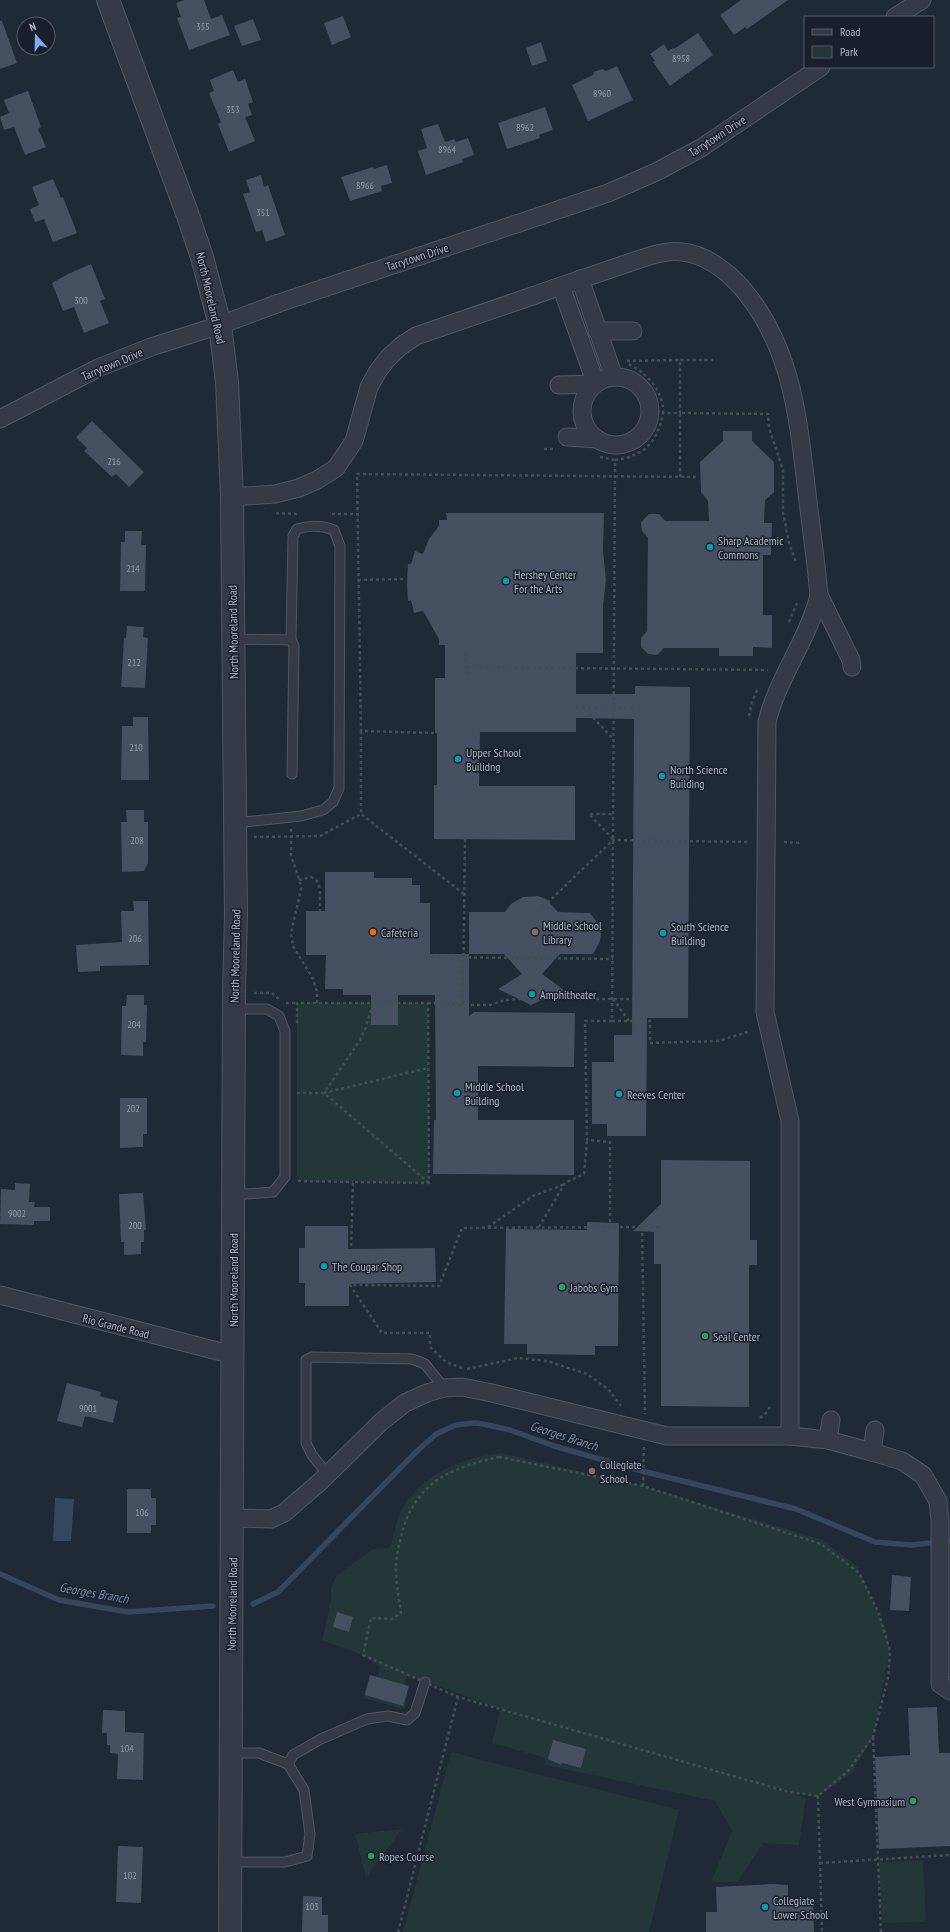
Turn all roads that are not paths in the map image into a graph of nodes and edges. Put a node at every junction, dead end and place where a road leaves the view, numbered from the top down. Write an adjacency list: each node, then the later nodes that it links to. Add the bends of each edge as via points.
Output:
1 (108, 0): 7 (street, North Mooreland Road, via 188,213)
2 (922, 0): 3 (street)
3 (897, 16)
4 (820, 68): 7 (street, Tarrytown Drive, via 701,148 656,172 593,198)
5 (580, 280): 6 (street); 8 (street); 17 (street, via 661,253 682,252 695,254 728,273 756,304 777,345 793,392)
6 (561, 286): 11 (street); 16 (street, via 416,336 400,346 388,358 369,387 354,441 336,468 300,488 275,494)
7 (220, 325): 13 (street, Tarrytown Drive, via 151,347 98,368); 16 (street, North Mooreland Road, via 227,382)
8 (597, 330): 9 (street); 10 (street)
9 (633, 331)
10 (614, 377): 11 (street); 15 (street, via 633,382 647,396 650,405 648,425 635,440 626,444 606,444)
11 (596, 384): 12 (street); 15 (street, via 586,397 582,412 584,423)
12 (560, 385)
13 (0, 419)
14 (567, 437): 15 (street)
15 (597, 439)
16 (232, 496): 18 (street, North Mooreland Road)
17 (818, 595): 20 (street, via 851,660); 30 (street, via 814,614 784,676 767,722 765,1012 790,1121)
18 (233, 639): 19 (lane); 22 (street, North Mooreland Road)
19 (291, 640): 21 (lane, via 294,646); 22 (lane, via 293,536 297,529 324,526 334,530 340,546 339,788 333,802 323,810)
20 (852, 667)
21 (292, 774)
22 (243, 831): 23 (street, North Mooreland Road, via 236,915)
23 (234, 1009): 24 (street, North Mooreland Road); 24 (lane, via 267,1009 279,1016 285,1031 285,1177 273,1192)
24 (233, 1194): 26 (street, North Mooreland Road)
25 (0, 1294): 26 (street, Rio Grande Road)
26 (233, 1355): 34 (street, North Mooreland Road)
27 (444, 1388): 30 (street, via 462,1387 492,1393 667,1436); 33 (street, via 405,1402 382,1421); 33 (lane, via 425,1364 412,1359 312,1357 306,1360 306,1442 312,1455)
28 (830, 1420): 31 (street)
29 (875, 1430): 32 (street)
30 (790, 1436): 31 (street)
31 (828, 1440): 32 (street)
32 (872, 1452): 36 (street, via 902,1461 923,1476 938,1501 940,1684)
33 (328, 1475): 34 (street, via 292,1508 277,1517)
34 (232, 1518): 37 (street, North Mooreland Road)
35 (425, 1682): 38 (lane, via 416,1713 407,1720 388,1716 367,1719 321,1739 293,1755)
36 (950, 1691)
37 (231, 1753): 38 (lane, via 259,1753); 39 (street, North Mooreland Road)
38 (288, 1764): 39 (lane, via 304,1790 310,1834 307,1856 285,1862)
39 (230, 1862): 40 (street, North Mooreland Road)
40 (230, 1932)

